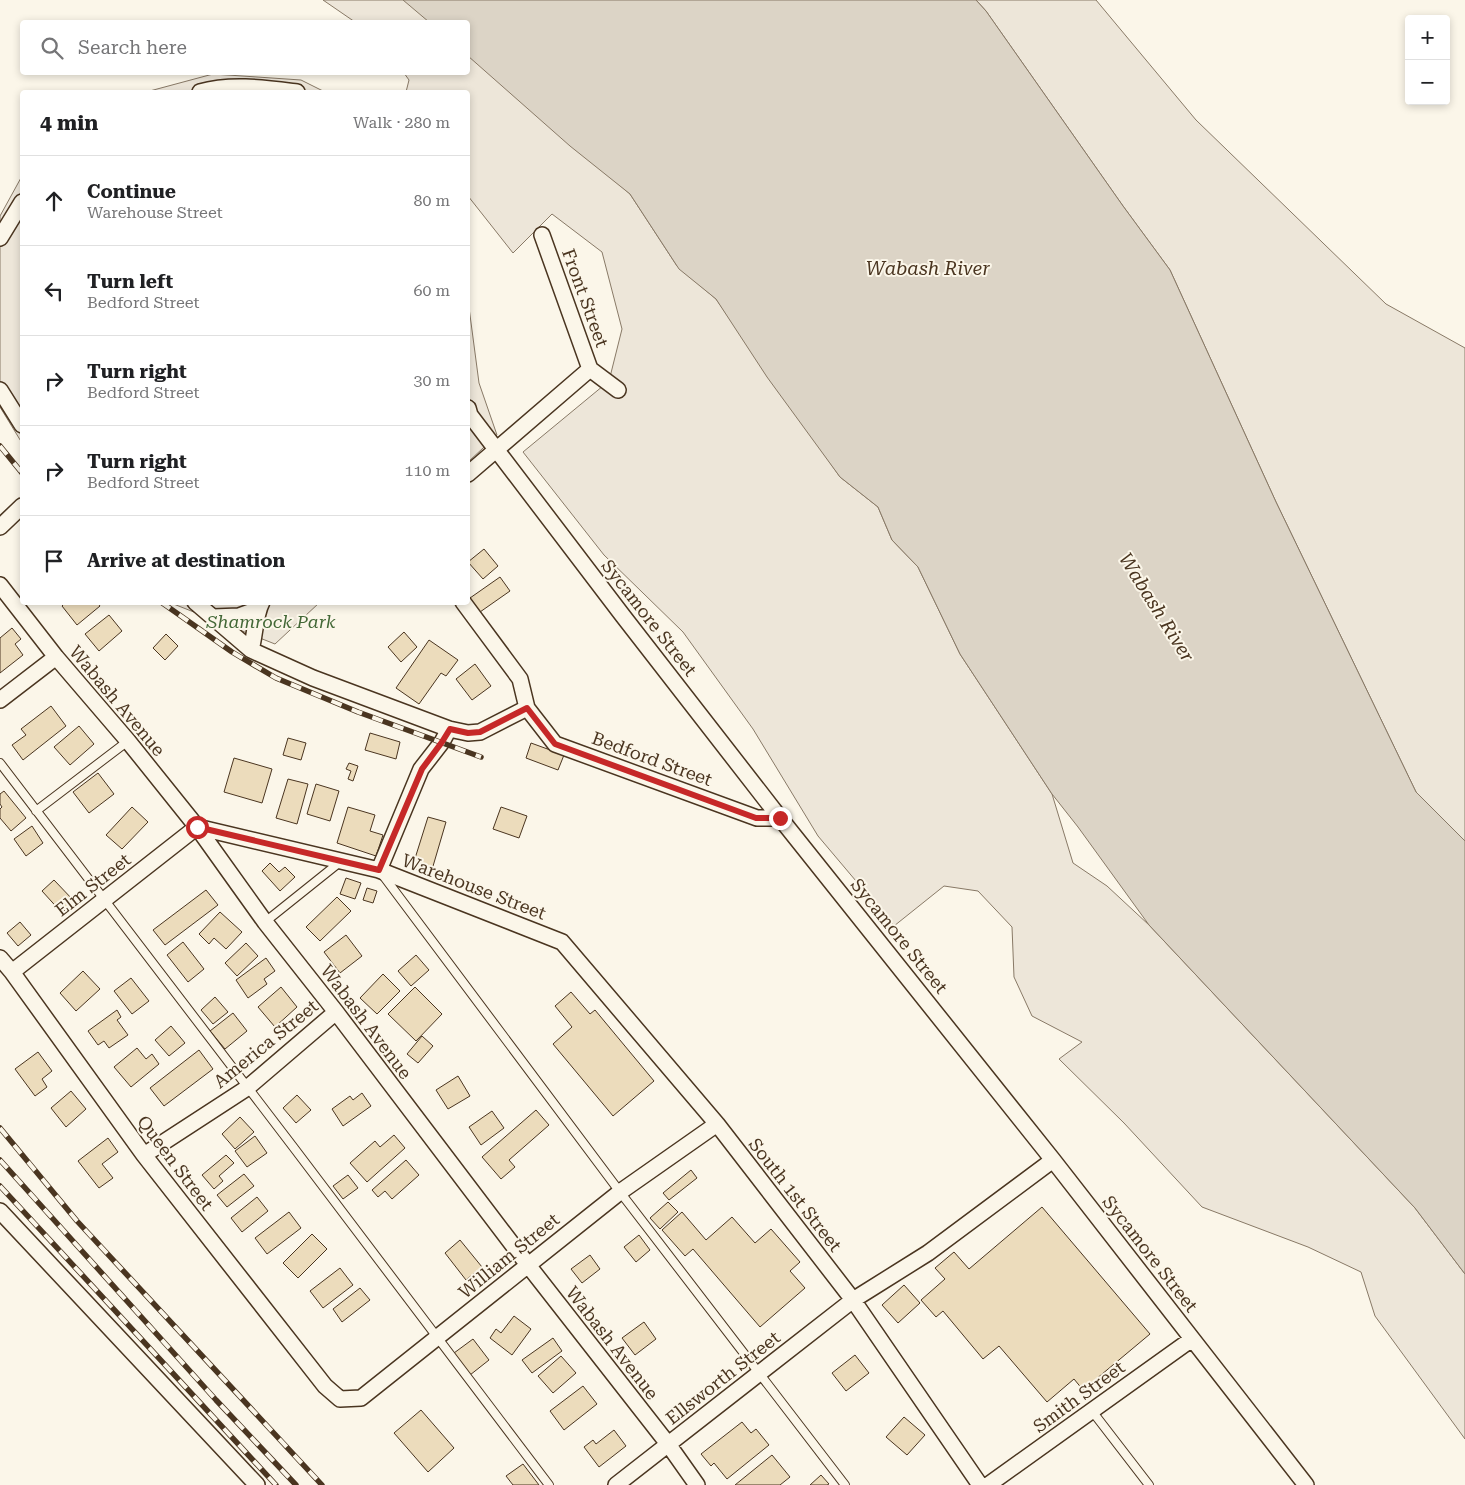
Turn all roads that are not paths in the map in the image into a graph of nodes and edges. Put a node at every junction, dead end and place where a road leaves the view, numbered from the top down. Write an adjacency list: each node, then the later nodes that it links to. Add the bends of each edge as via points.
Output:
1 (209, 90): 2 (street, via 258,86)
2 (284, 90)
3 (20, 205): 5 (street)
4 (542, 235): 6 (street, Front Street)
5 (0, 238)
6 (590, 369): 8 (street, Front Street); 11 (street)
7 (0, 390): 10 (street)
8 (618, 390)
9 (470, 415): 11 (street, Sycamore Street)
10 (20, 422)
11 (496, 448): 12 (street); 28 (street, Sycamore Street)
12 (470, 472)
13 (20, 508): 14 (street)
14 (0, 528)
15 (0, 585): 21 (street, Wabash Avenue)
16 (198, 605): 19 (street)
17 (465, 605): 23 (street, Bedford Street, via 520,679)
18 (260, 606): 19 (street, via 239,616); 20 (street)
19 (213, 618): 20 (street)
20 (251, 650): 24 (street, via 313,678)
21 (56, 657): 22 (street); 25 (street, Wabash Avenue)
22 (0, 700)
23 (527, 708): 24 (street, via 480,732); 28 (street, Bedford Street, via 555,744 756,818)
24 (450, 729): 31 (street, via 422,769)
25 (128, 741): 27 (lane); 29 (street, Wabash Avenue)
26 (0, 763): 27 (lane)
27 (36, 811): 32 (lane)
28 (780, 818): 41 (street, Sycamore Street)
29 (197, 827): 30 (street, Warehouse Street); 32 (street, Elm Street); 33 (street, Wabash Avenue)
30 (340, 861): 31 (street, Warehouse Street); 33 (lane)
31 (379, 870): 34 (street, Warehouse Street); 42 (lane)
32 (104, 900): 36 (street, Elm Street); 38 (lane)
33 (265, 922): 37 (street, Wabash Avenue)
34 (562, 942): 39 (street, South 1st Street)
35 (0, 958): 36 (street, Queen Street)
36 (12, 972): 40 (street, Queen Street)
37 (336, 1012): 38 (street, America Street); 44 (street, Wabash Avenue)
38 (247, 1088): 40 (street, America Street); 46 (lane)
39 (716, 1124): 42 (street, William Street); 45 (street, South 1st Street)
40 (144, 1155): 49 (street, Queen Street)
41 (1053, 1160): 45 (street, via 928,1253); 47 (street, Sycamore Street)
42 (620, 1192): 44 (street, William Street); 48 (lane)
43 (0, 1211): 52 (street)
44 (528, 1265): 46 (street, William Street); 51 (street, Wabash Avenue)
45 (853, 1300): 48 (street, Ellsworth Street); 57 (street, South 1st Street)
46 (438, 1339): 49 (street, William Street, via 361,1398 340,1399); 53 (lane)
47 (1192, 1339): 50 (street, Smith Street); 60 (street, Sycamore Street)
48 (759, 1373): 51 (street, Ellsworth Street); 56 (lane)
49 (325, 1386)
50 (1092, 1411): 58 (street, Smith Street); 59 (lane)
51 (668, 1444): 54 (street, Ellsworth Street); 55 (street, Wabash Avenue)
52 (257, 1485)
53 (549, 1485)
54 (616, 1485)
55 (698, 1485)
56 (845, 1485)
57 (980, 1485)
58 (988, 1485)
59 (1149, 1485)
60 (1306, 1485)

